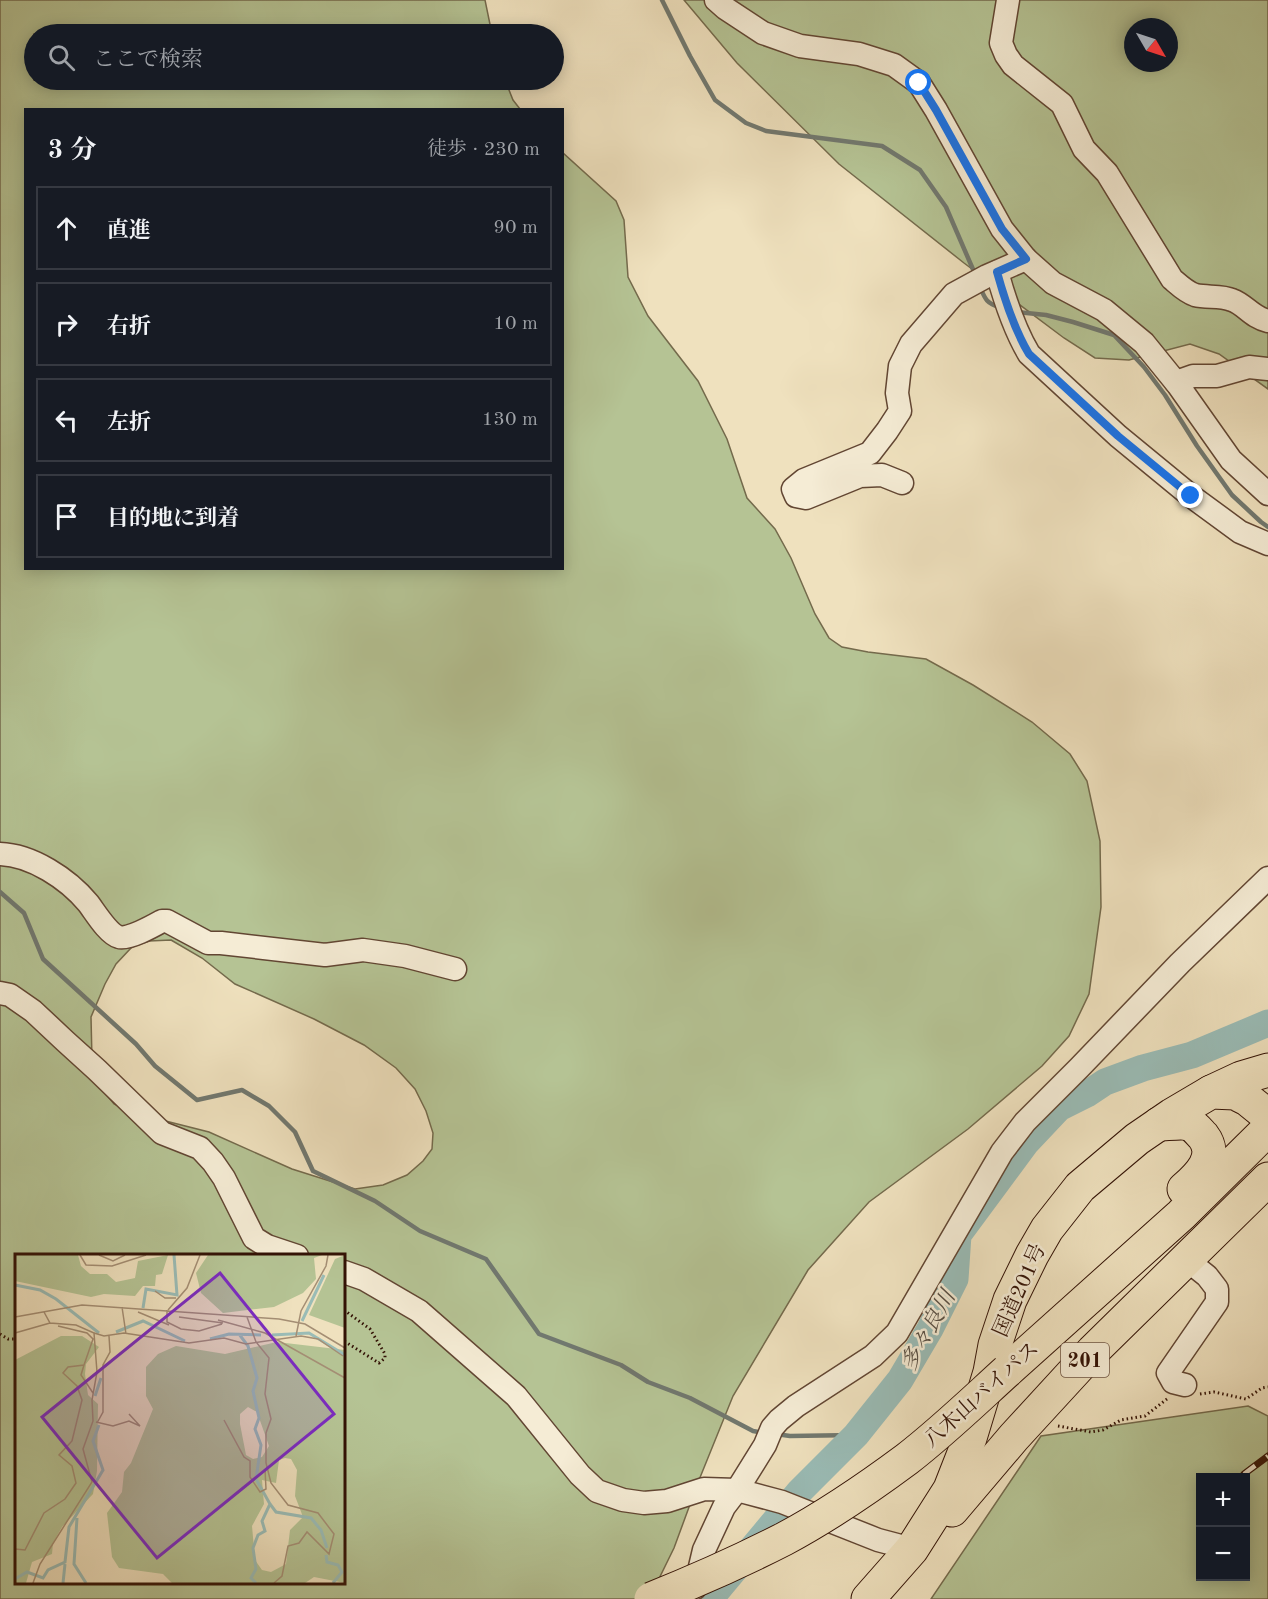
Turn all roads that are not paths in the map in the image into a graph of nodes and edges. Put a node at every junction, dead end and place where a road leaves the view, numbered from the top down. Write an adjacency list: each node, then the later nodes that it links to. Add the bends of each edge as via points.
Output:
1 (716, 0): 3 (street, via 763,33 800,46 859,54 894,65 919,83 1002,229)
2 (1008, 0): 5 (street, via 1000,43 1006,55 1062,104 1084,149 1107,173 1172,279 1196,295 1234,300 1258,319)
3 (1026, 259): 4 (street); 7 (street, via 1053,283 1104,310 1144,343)
4 (997, 272): 8 (street, via 954,294 911,344 900,366 900,411 870,453 804,480 794,489 796,496 806,498 860,476 882,475); 10 (street, via 1029,354 1127,444 1191,496 1240,532)
5 (1268, 321)
6 (1268, 369): 7 (street, via 1249,367)
7 (1176, 382): 9 (street, via 1231,460)
8 (902, 483)
9 (1268, 494)
10 (1268, 544)
11 (0, 854): 13 (street, via 32,861 61,878 118,937 126,938 167,921 208,943 325,955 363,950)
12 (1268, 878): 32 (street, via 1025,1122 1002,1152 897,1333 873,1356 779,1420)
13 (455, 969)
14 (0, 978): 16 (street, via 18,985)
15 (0, 993): 16 (street, via 10,995)
16 (33, 1011): 24 (street, via 162,1133 200,1148 224,1178 254,1238)
17 (1268, 1070): 18 (highway, 国道201号 / 201)
18 (1211, 1092): 19 (highway, via 1235,1093); 20 (highway, 国道201号 / 201)
19 (1268, 1116)
20 (1159, 1124): 27 (highway, via 1188,1124 1197,1129 1206,1139 1206,1166 1160,1210); 28 (highway, 国道201号 / 201, via 1080,1187 1047,1229 1010,1300 995,1345)
21 (1268, 1129): 27 (highway, 八木山バイパス / 201)
22 (1268, 1150): 28 (highway, 八木山バイパス / 201)
23 (1268, 1179): 25 (highway, 国道201号 / 201)
24 (291, 1254)
25 (1186, 1260): 29 (street, via 1207,1275 1217,1289 1216,1302 1168,1373); 31 (highway, 国道201号 / 201, via 1093,1351)
26 (345, 1272): 32 (street, via 419,1311 516,1396 597,1491 644,1503 667,1501 704,1489)
27 (1117, 1272): 28 (highway, 八木山バイパス / 201)
28 (1006, 1375): 30 (highway, 国道201号 / 201); 31 (highway, via 990,1412 994,1434); 34 (highway, 八木山バイパス / 201, bridge, via 908,1458 827,1513 719,1570); 36 (highway, 八木山バイパス / 201, via 964,1436 929,1465 854,1519 792,1557)
29 (1186, 1392)
30 (970, 1437): 31 (highway, via 978,1447 990,1451); 33 (highway, 国道201号 / 201, via 950,1489)
31 (1003, 1449): 33 (highway, 国道201号 / 201, via 933,1531)
32 (737, 1490): 33 (street, via 782,1502 878,1540); 35 (street, via 724,1507 704,1550)
33 (912, 1549): 37 (highway, 国道201号 / 201)
34 (651, 1599)
35 (692, 1599)
36 (699, 1599)
37 (868, 1599)

